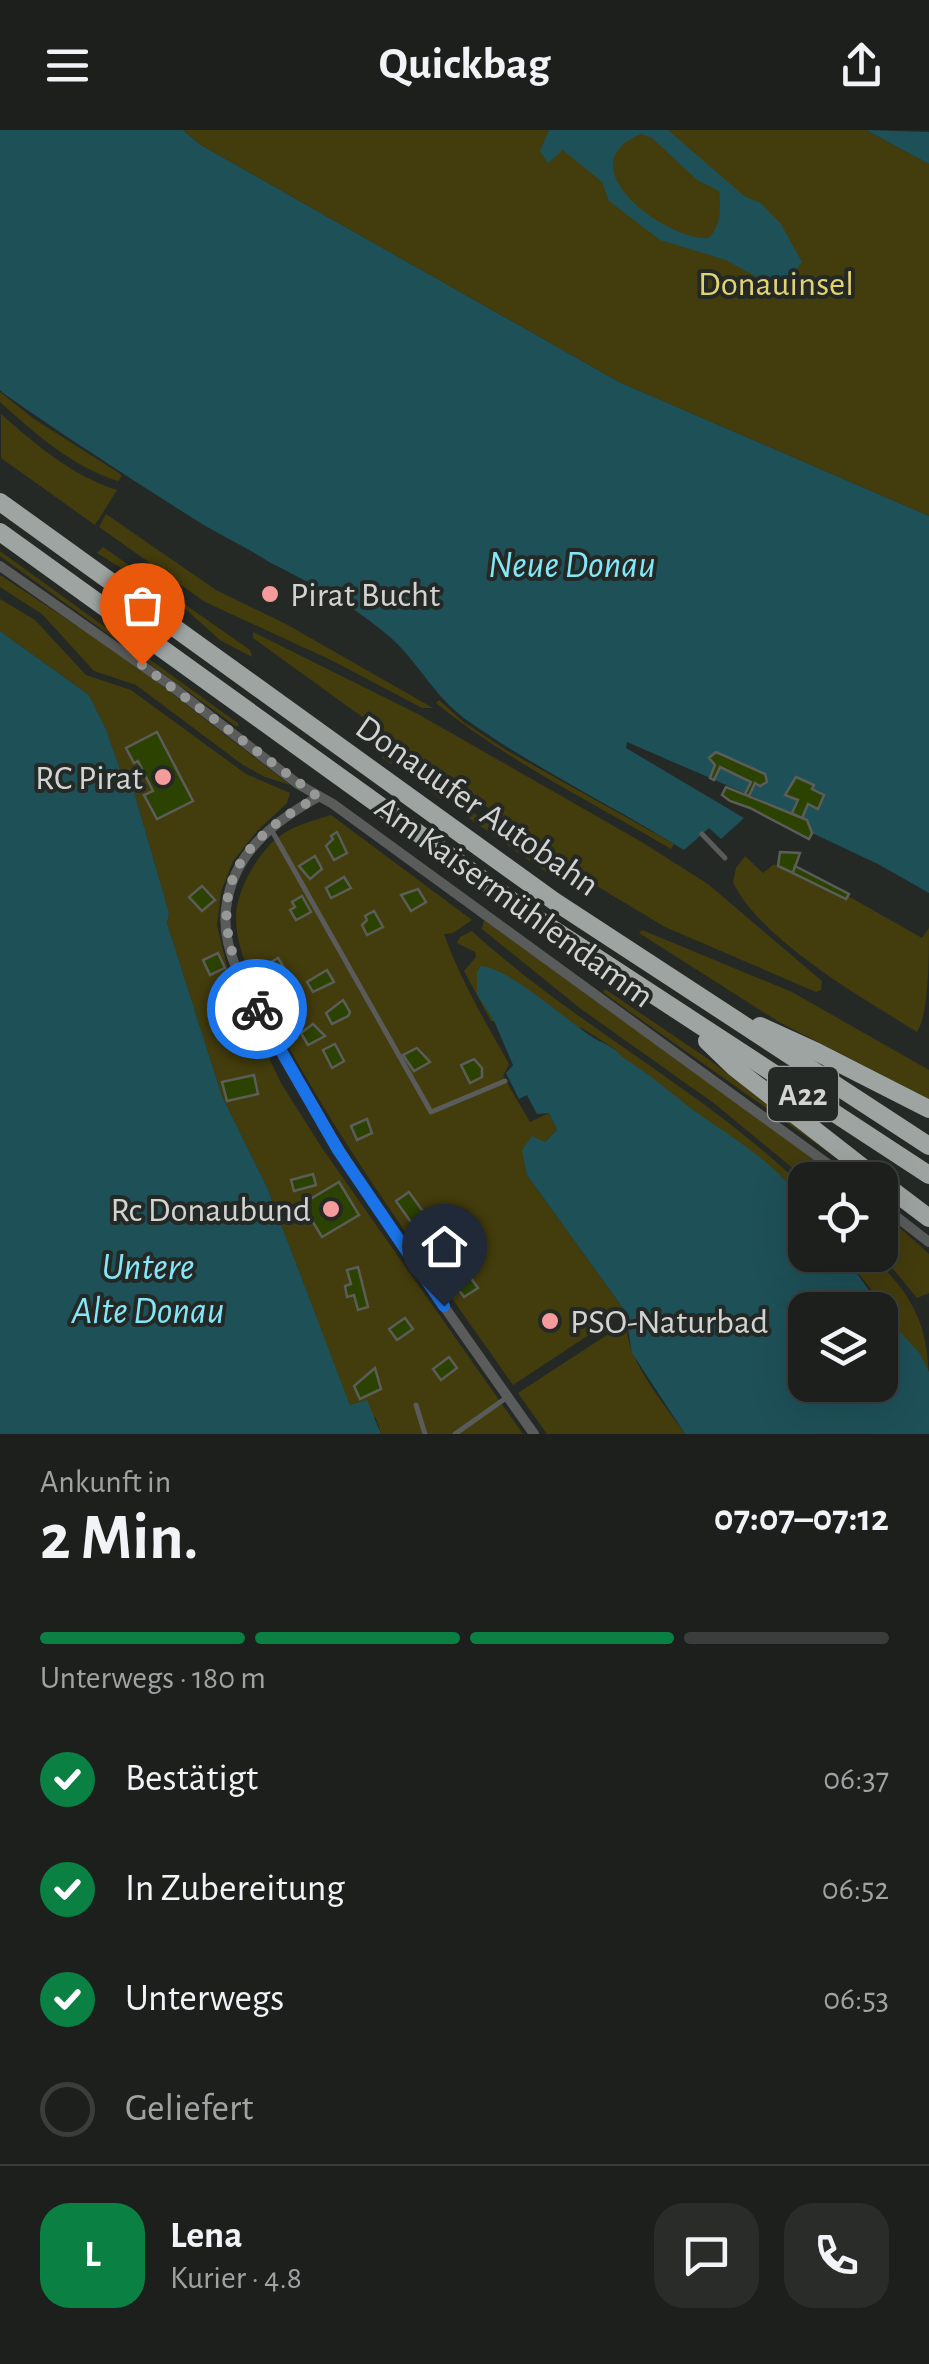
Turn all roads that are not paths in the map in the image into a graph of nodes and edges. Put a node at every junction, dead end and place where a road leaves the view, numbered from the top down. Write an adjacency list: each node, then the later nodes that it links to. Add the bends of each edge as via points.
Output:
1 (0, 502): 8 (highway, Donauufer Autobahn / A22, via 453,830)
2 (0, 532): 9 (highway, Donauufer Autobahn / A22, via 455,861)
3 (0, 566): 4 (street, Am Kaisermühlendamm)
4 (318, 797): 5 (street); 13 (street, Am Kaisermühlendamm)
5 (271, 828): 10 (lane, via 431,1112); 20 (street, via 230,884 228,944 338,1150)
6 (702, 834): 7 (lane)
7 (725, 858)
8 (709, 1004): 11 (highway); 12 (highway, Donauufer Autobahn / A22)
9 (678, 1013): 14 (highway, via 734,1068); 15 (highway, Donauufer Autobahn / A22)
10 (504, 1081)
11 (929, 1109)
12 (929, 1146)
13 (825, 1162)
14 (857, 1162)
15 (929, 1175)
16 (898, 1194): 18 (highway)
17 (898, 1218): 19 (street)
18 (929, 1218)
19 (929, 1242)
20 (508, 1397): 23 (lane); 24 (street)
21 (416, 1405): 22 (lane)
22 (425, 1434)
23 (455, 1434)
24 (534, 1434)

